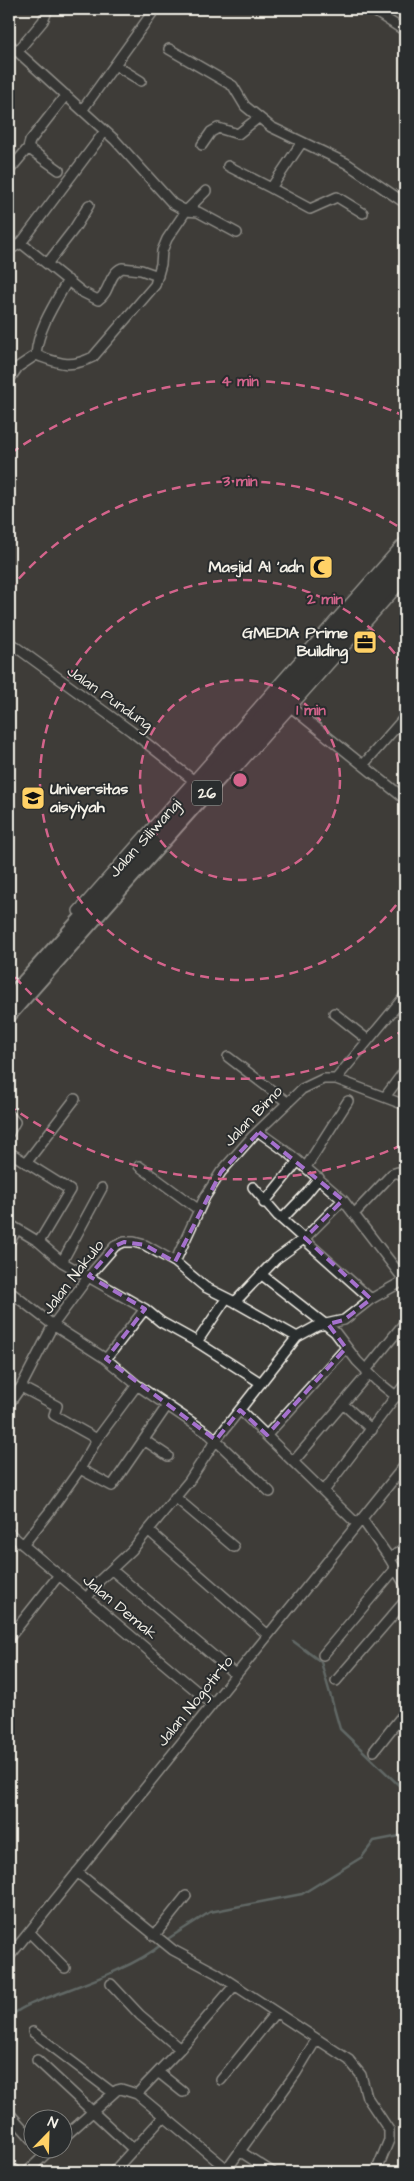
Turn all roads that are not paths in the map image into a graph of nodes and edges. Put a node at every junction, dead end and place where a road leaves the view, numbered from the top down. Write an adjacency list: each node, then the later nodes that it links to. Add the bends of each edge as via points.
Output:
1 (48, 9): 7 (street, via 43,21)
2 (155, 9): 8 (street)
3 (371, 9): 4 (street)
4 (405, 31)
5 (9, 44): 7 (street)
6 (169, 50): 12 (street, via 232,86 245,106)
7 (17, 52): 10 (street)
8 (114, 65): 9 (street); 11 (street)
9 (141, 81)
10 (66, 95): 11 (street); 16 (street)
11 (83, 109): 13 (street)
12 (258, 118): 14 (street); 15 (street, via 238,134 218,128)
13 (105, 131): 24 (street, via 173,204); 27 (street)
14 (302, 142): 20 (street); 22 (street, via 346,163)
15 (202, 145)
16 (28, 148): 18 (street); 19 (street)
17 (228, 166): 20 (street)
18 (59, 170)
19 (9, 171)
20 (271, 188): 25 (street, via 310,209 338,197)
21 (206, 191): 24 (street)
22 (405, 203)
23 (89, 205): 29 (street)
24 (186, 211): 26 (street, via 198,212); 30 (street, via 167,239)
25 (363, 212)
26 (237, 233)
27 (21, 243): 28 (street); 29 (street)
28 (9, 250)
29 (47, 264): 31 (street)
30 (158, 276): 31 (street, via 122,268 113,275 98,300); 32 (street, via 155,285 93,357 71,365)
31 (68, 280): 32 (street, via 36,343)
32 (36, 355): 33 (street, via 18,367)
33 (9, 380)
34 (405, 541): 41 (street)
35 (405, 552): 41 (highway, Jalan Siliwangi / 26)
36 (405, 569): 42 (highway, Jalan Siliwangi / 26)
37 (405, 579): 39 (street)
38 (9, 642): 44 (street, Jalan Pundung)
39 (292, 708): 42 (street); 43 (street)
40 (405, 717): 43 (street)
41 (250, 724): 44 (street); 48 (highway, Jalan Siliwangi / 26)
42 (241, 759): 50 (highway, Jalan Siliwangi / 26); 51 (street)
43 (363, 765): 45 (street)
44 (193, 780): 46 (street)
45 (405, 799)
46 (9, 990)
47 (405, 996): 52 (street)
48 (9, 998)
49 (334, 1013): 52 (street)
50 (9, 1016)
51 (9, 1023)
52 (368, 1040): 55 (street)
53 (228, 1057): 59 (street)
54 (405, 1070): 56 (street)
55 (336, 1079): 56 (street); 59 (street, Jalan Bimo, via 313,1083)
56 (385, 1097): 60 (street)
57 (75, 1099): 65 (street)
58 (348, 1101): 66 (street)
59 (287, 1102): 62 (street, Jalan Bimo)
60 (405, 1105)
61 (9, 1115): 63 (street, via 15,1122)
62 (259, 1132): 66 (street); 74 (street, Jalan Bimo, via 221,1172)
63 (9, 1133)
64 (9, 1152): 65 (street)
65 (26, 1163): 80 (street, via 64,1185 70,1192)
66 (302, 1164): 68 (street); 73 (street)
67 (139, 1166): 74 (street)
68 (318, 1178): 72 (street); 76 (street)
69 (405, 1178): 75 (street, via 398,1172 392,1174)
70 (253, 1187): 73 (street)
71 (102, 1188): 82 (street)
72 (343, 1200): 75 (street); 79 (street)
73 (264, 1202): 76 (street)
74 (199, 1210): 83 (street, Jalan Bimo)
75 (354, 1214): 86 (street)
76 (282, 1219): 79 (street)
77 (9, 1224): 78 (street)
78 (17, 1229): 80 (street); 81 (street)
79 (305, 1238): 84 (street, via 276,1259); 88 (street)
80 (39, 1242): 82 (street)
81 (9, 1243)
82 (62, 1262): 85 (street)
83 (175, 1262): 85 (street, Jalan Nakulo, via 145,1245 124,1242 115,1246); 89 (street, Jalan Nakulo, via 205,1287)
84 (262, 1275): 89 (street); 93 (street)
85 (89, 1276): 90 (street); 92 (street, Jalan Nakulo)
86 (405, 1279): 88 (street)
87 (9, 1292): 92 (street)
88 (371, 1299): 93 (street, via 344,1320)
89 (231, 1300): 94 (street, Jalan Nakulo); 95 (street)
90 (145, 1309): 95 (street); 97 (street)
91 (405, 1322): 98 (street)
92 (53, 1325): 97 (street); 101 (street, Jalan Nakulo)
93 (327, 1325): 94 (street, via 317,1326); 96 (street)
94 (297, 1337): 99 (street)
95 (197, 1342): 99 (street)
96 (346, 1348): 98 (street); 109 (street)
97 (106, 1359): 100 (street)
98 (368, 1371): 103 (street); 105 (street)
99 (261, 1383): 107 (street)
100 (137, 1385): 106 (street); 110 (street)
101 (21, 1386): 104 (street, Jalan Nakulo); 110 (street, via 57,1406 54,1415)
102 (404, 1387): 103 (street)
103 (396, 1397): 108 (street)
104 (9, 1401)
105 (342, 1404): 108 (street); 114 (street)
106 (167, 1406): 111 (street); 112 (street)
107 (240, 1410): 109 (street); 112 (street)
108 (372, 1430): 117 (street)
109 (267, 1436): 114 (street)
110 (96, 1439): 116 (street)
111 (144, 1440): 113 (street); 116 (street, via 112,1486)
112 (216, 1440): 118 (street); 119 (street)
113 (168, 1456)
114 (294, 1461): 117 (street)
115 (405, 1465): 120 (street, Jalan Nogotirto)
116 (80, 1469): 123 (street)
117 (324, 1491): 120 (street)
118 (270, 1492)
119 (175, 1497): 121 (street); 125 (street)
120 (359, 1521): 126 (street); 132 (street, Jalan Nogotirto)
121 (148, 1530): 127 (street); 132 (street)
122 (9, 1533): 123 (street, Jalan Demak)
123 (23, 1545): 128 (street, Jalan Demak)
124 (405, 1547): 126 (street)
125 (234, 1548)
126 (393, 1564): 129 (street); 134 (street)
127 (112, 1570): 130 (street, via 98,1581); 135 (street)
128 (59, 1575): 130 (street, Jalan Demak); 133 (street)
129 (405, 1585)
130 (87, 1598): 137 (street, Jalan Demak)
131 (405, 1601): 136 (street)
132 (268, 1635): 135 (street, Jalan Nogotirto)
133 (9, 1638)
134 (323, 1655)
135 (236, 1675): 137 (street, Jalan Nogotirto)
136 (336, 1681)
137 (212, 1704): 140 (street, Jalan Nogotirto)
138 (405, 1712): 139 (street)
139 (374, 1751)
140 (77, 1872): 142 (street, Jalan Nogotirto); 143 (street)
141 (186, 1896): 143 (street)
142 (29, 1932): 144 (street, Jalan Nogotirto); 145 (street)
143 (156, 1938): 147 (street)
144 (9, 1957)
145 (65, 1968)
146 (112, 1984): 151 (street, via 140,2015)
147 (234, 1986): 148 (street); 151 (street)
148 (275, 2013): 150 (street); 154 (street)
149 (33, 2032): 156 (street)
150 (316, 2040): 164 (street); 172 (street, via 349,2060 361,2074 367,2097 389,2130 389,2140)
151 (180, 2049): 153 (street)
152 (36, 2060): 159 (street)
153 (158, 2072): 155 (street); 157 (street)
154 (221, 2080)
155 (183, 2092)
156 (113, 2093): 157 (street, via 121,2089); 159 (street)
157 (137, 2094): 160 (street)
158 (9, 2113): 161 (street)
159 (93, 2113): 162 (street); 163 (street)
160 (164, 2116): 163 (street); 167 (street)
161 (22, 2128)
162 (72, 2131)
163 (134, 2150): 170 (street)
164 (241, 2152): 167 (street); 171 (street)
165 (39, 2158): 169 (street)
166 (9, 2165): 168 (street)
167 (226, 2170)
168 (17, 2172)
169 (27, 2172)
170 (113, 2172)
171 (272, 2172)
172 (376, 2172)

